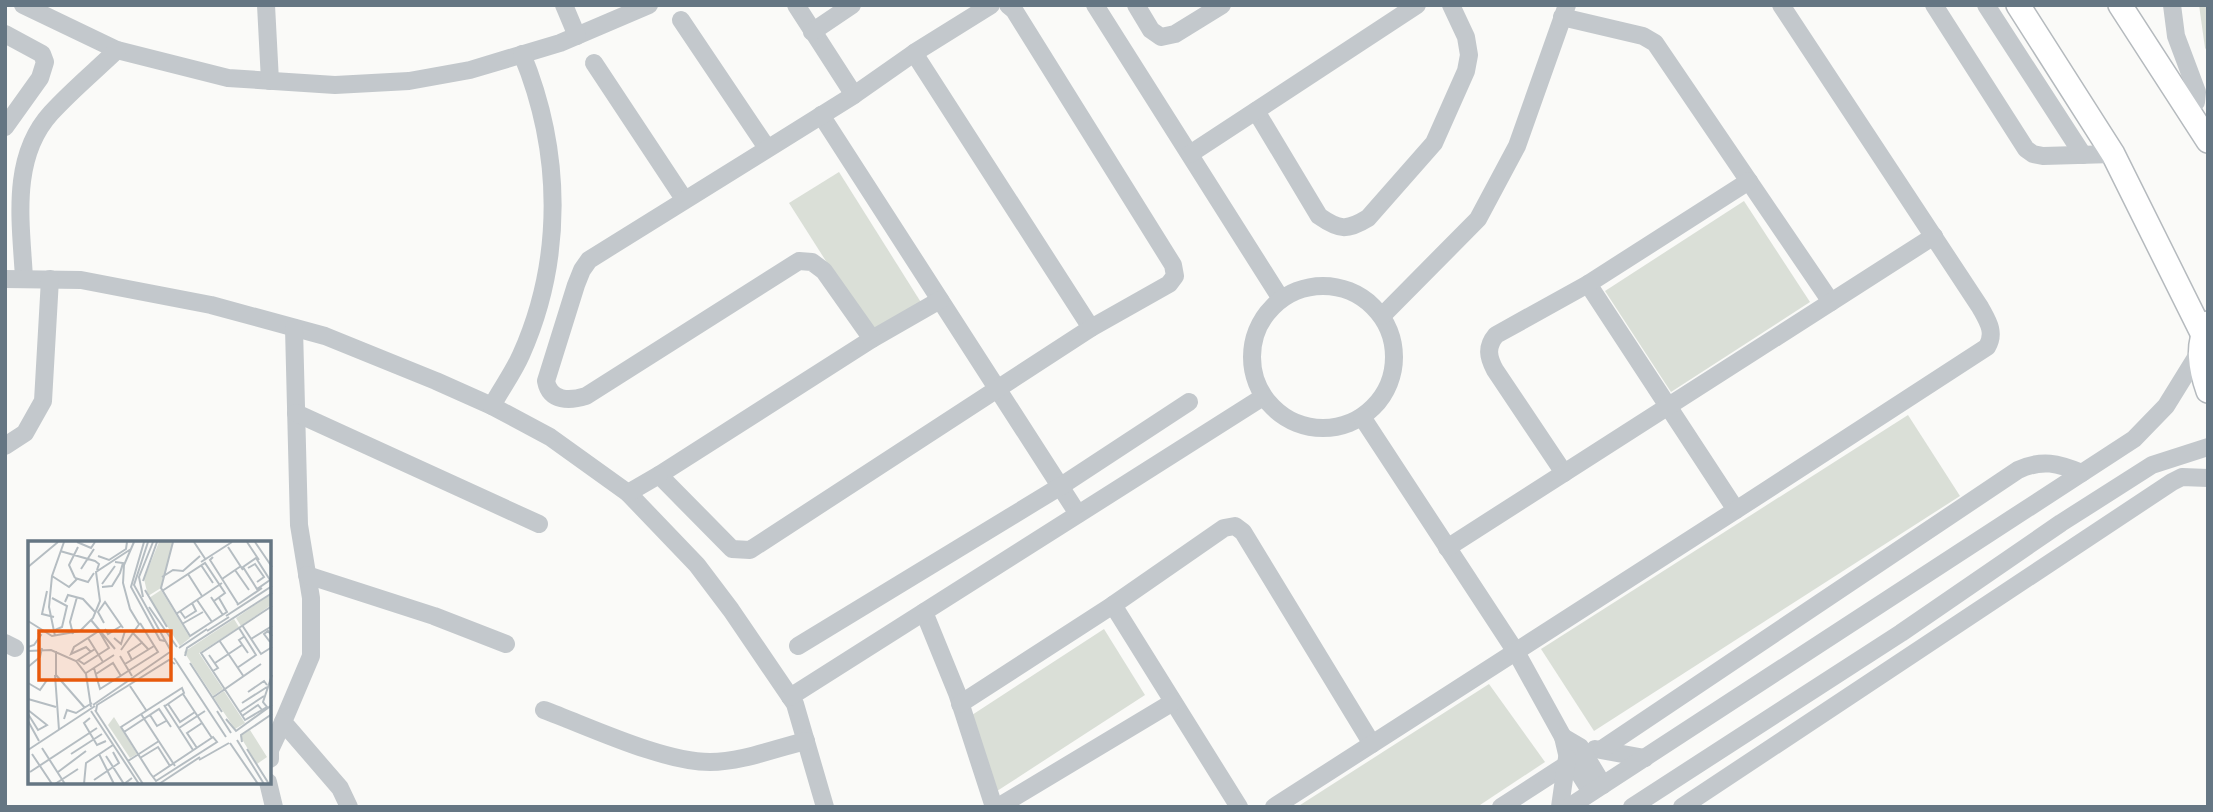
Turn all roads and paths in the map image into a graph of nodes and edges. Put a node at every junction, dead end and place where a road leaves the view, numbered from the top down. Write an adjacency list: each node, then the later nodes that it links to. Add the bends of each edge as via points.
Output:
1 (23, 5): 25 (street)
2 (266, 5): 29 (street)
3 (564, 5): 24 (street)
4 (649, 5): 24 (street)
5 (796, 5): 22 (street)
6 (852, 5): 22 (street)
7 (991, 5): 26 (street)
8 (1008, 5): 51 (street, via 1173,265 1175,276 1169,284)
9 (1095, 5): 36 (street)
10 (1136, 5): 11 (street, via 1161,37 1175,34)
11 (1222, 5)
12 (1417, 5): 31 (street)
13 (1451, 5): 31 (street, via 1466,37 1466,71 1434,143 1368,218 1355,226 1336,228 1319,216)
14 (1781, 5): 41 (street)
15 (1934, 5): 38 (street, via 2026,149 2043,156)
16 (1986, 5): 38 (street)
17 (2018, 5): 37 (main road)
18 (2120, 5): 33 (main road)
19 (2172, 5): 33 (street, via 2176,36 2197,92)
20 (1564, 11): 39 (street, via 1651,39); 49 (street, via 1517,146 1478,219)
21 (681, 20): 35 (street)
22 (812, 32): 30 (street)
23 (5, 34): 34 (street, via 42,54 45,62 40,78)
24 (577, 36): 27 (street)
25 (117, 50): 29 (street, via 228,78); 42 (street, via 49,115 33,142 21,178)
26 (914, 53): 30 (street); 51 (street)
27 (523, 54): 29 (street, via 409,81 335,85); 58 (street, via 545,125 553,191 552,242 545,287 520,356)
28 (594, 63): 40 (street)
29 (270, 81)
30 (854, 95): 32 (street)
31 (1256, 111): 36 (street)
32 (821, 115): 35 (street); 47 (street)
33 (2201, 125)
34 (5, 127)
35 (767, 148): 40 (street)
36 (1190, 154): 46 (street)
37 (2113, 154): 38 (street); 52 (main road)
38 (2083, 155)
39 (1749, 181): 45 (street); 48 (street)
40 (684, 200): 53 (street, via 589,260 582,270 546,381 559,399 586,397 799,261 812,261 824,271)
41 (1934, 236): 48 (street); 71 (street, via 1988,321 1991,339 1987,346)
42 (24, 278): 43 (street); 44 (street)
43 (5, 279)
44 (50, 279): 50 (street, via 81,279 211,305); 62 (street, via 43,401 25,433)
45 (1588, 284): 59 (street); 64 (street, via 1490,342 1489,359 1495,370)
46 (1281, 299): 49 (street, via 1301,289 1324,286 1366,300); 56 (street, via 1255,334 1251,355)
47 (940, 300): 53 (street); 54 (street)
48 (1831, 302): 59 (street)
49 (1382, 316): 61 (street, via 1392,337 1395,360 1379,402)
50 (294, 328): 58 (street, via 325,336); 60 (street)
51 (1091, 328): 54 (street)
52 (2203, 335): 55 (main road, via 2201,373); 65 (street, via 2166,406 2134,439)
53 (872, 339): 66 (street)
54 (999, 388): 66 (street, via 750,550 732,549); 68 (street)
55 (2208, 390)
56 (1263, 397): 61 (street, via 1278,413 1319,429); 72 (street)
57 (1189, 402): 68 (street)
58 (492, 406): 69 (street, via 550,438)
59 (1668, 406): 64 (street); 71 (street)
60 (296, 413): 73 (street); 76 (street, via 299,525)
61 (1362, 417): 75 (street)
62 (5, 446)
63 (2208, 447): 70 (street, via 2152,465)
64 (1564, 473): 75 (street)
65 (2082, 473): 90 (street, via 2040,462 2018,471); 92 (street)
66 (659, 475): 69 (street)
67 (2208, 478): 74 (street, via 2182,477 2172,482)
68 (1060, 486): 72 (street); 80 (street)
69 (628, 493): 82 (street, via 697,565)
70 (2082, 509): 74 (street); 104 (street)
71 (1736, 510): 81 (street)
72 (1078, 514): 78 (street)
73 (539, 524)
74 (2079, 543): 105 (street)
75 (1447, 548): 81 (street)
76 (307, 575): 79 (street); 86 (street, via 311,656)
77 (1113, 605): 83 (street); 84 (street); 88 (street, via 1224,528 1235,526 1243,532)
78 (924, 612): 82 (street); 84 (street)
79 (506, 644)
80 (798, 646)
81 (1516, 652): 88 (street); 91 (street)
82 (790, 696): 87 (street)
83 (1174, 702): 98 (street); 99 (street)
84 (960, 704): 98 (street)
85 (544, 710): 87 (street, via 691,760 738,758)
86 (283, 722): 89 (street); 96 (street, via 340,788)
87 (806, 741): 97 (street)
88 (1372, 744): 100 (street)
89 (271, 748)
90 (1602, 749): 91 (street); 92 (street)
91 (1572, 757): 94 (street); 101 (street); 102 (street)
92 (1645, 758): 94 (street)
93 (268, 784): 95 (street)
94 (1597, 789): 103 (street)
95 (274, 807)
96 (349, 807)
97 (825, 807)
98 (996, 807)
99 (1239, 807)
100 (1274, 807)
101 (1501, 807)
102 (1560, 807)
103 (1569, 807)
104 (1632, 807)
105 (1682, 807)

